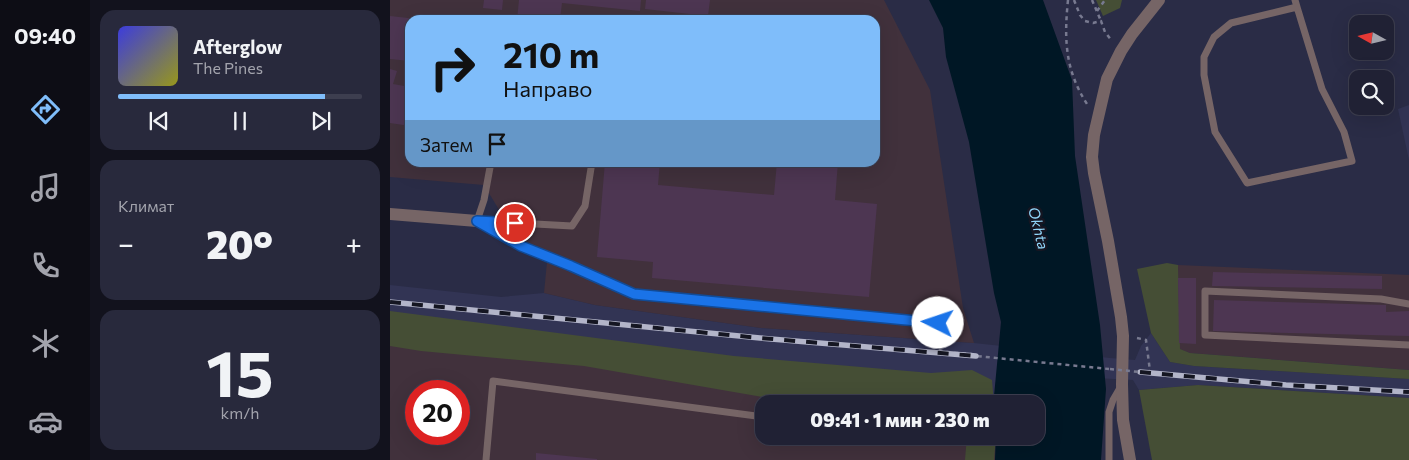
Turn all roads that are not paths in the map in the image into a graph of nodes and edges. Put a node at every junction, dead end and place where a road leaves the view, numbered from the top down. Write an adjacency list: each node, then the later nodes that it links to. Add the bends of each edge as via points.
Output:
1 (1159, 0): 10 (street, via 1132,34 1107,79 1094,135 1094,173 1121,318)
2 (1296, 4): 2 (lane, via 1322,89 1344,132 1352,161 1247,183 1215,132 1204,75 1204,57 1214,37 1231,23)
3 (490, 167): 6 (lane)
4 (591, 167): 6 (lane, via 585,206 572,226)
5 (390, 214): 6 (street)
6 (477, 221): 7 (lane, via 521,246 634,294 938,323)
7 (937, 299)
8 (1409, 304): 9 (lane, via 1381,299 1205,291 1205,335)
9 (1409, 345)
10 (1122, 384): 13 (lane, via 1109,412); 14 (street, via 1123,420)
11 (755, 416): 12 (lane, via 494,381)
12 (486, 460)
13 (1109, 460)
14 (1130, 460)

